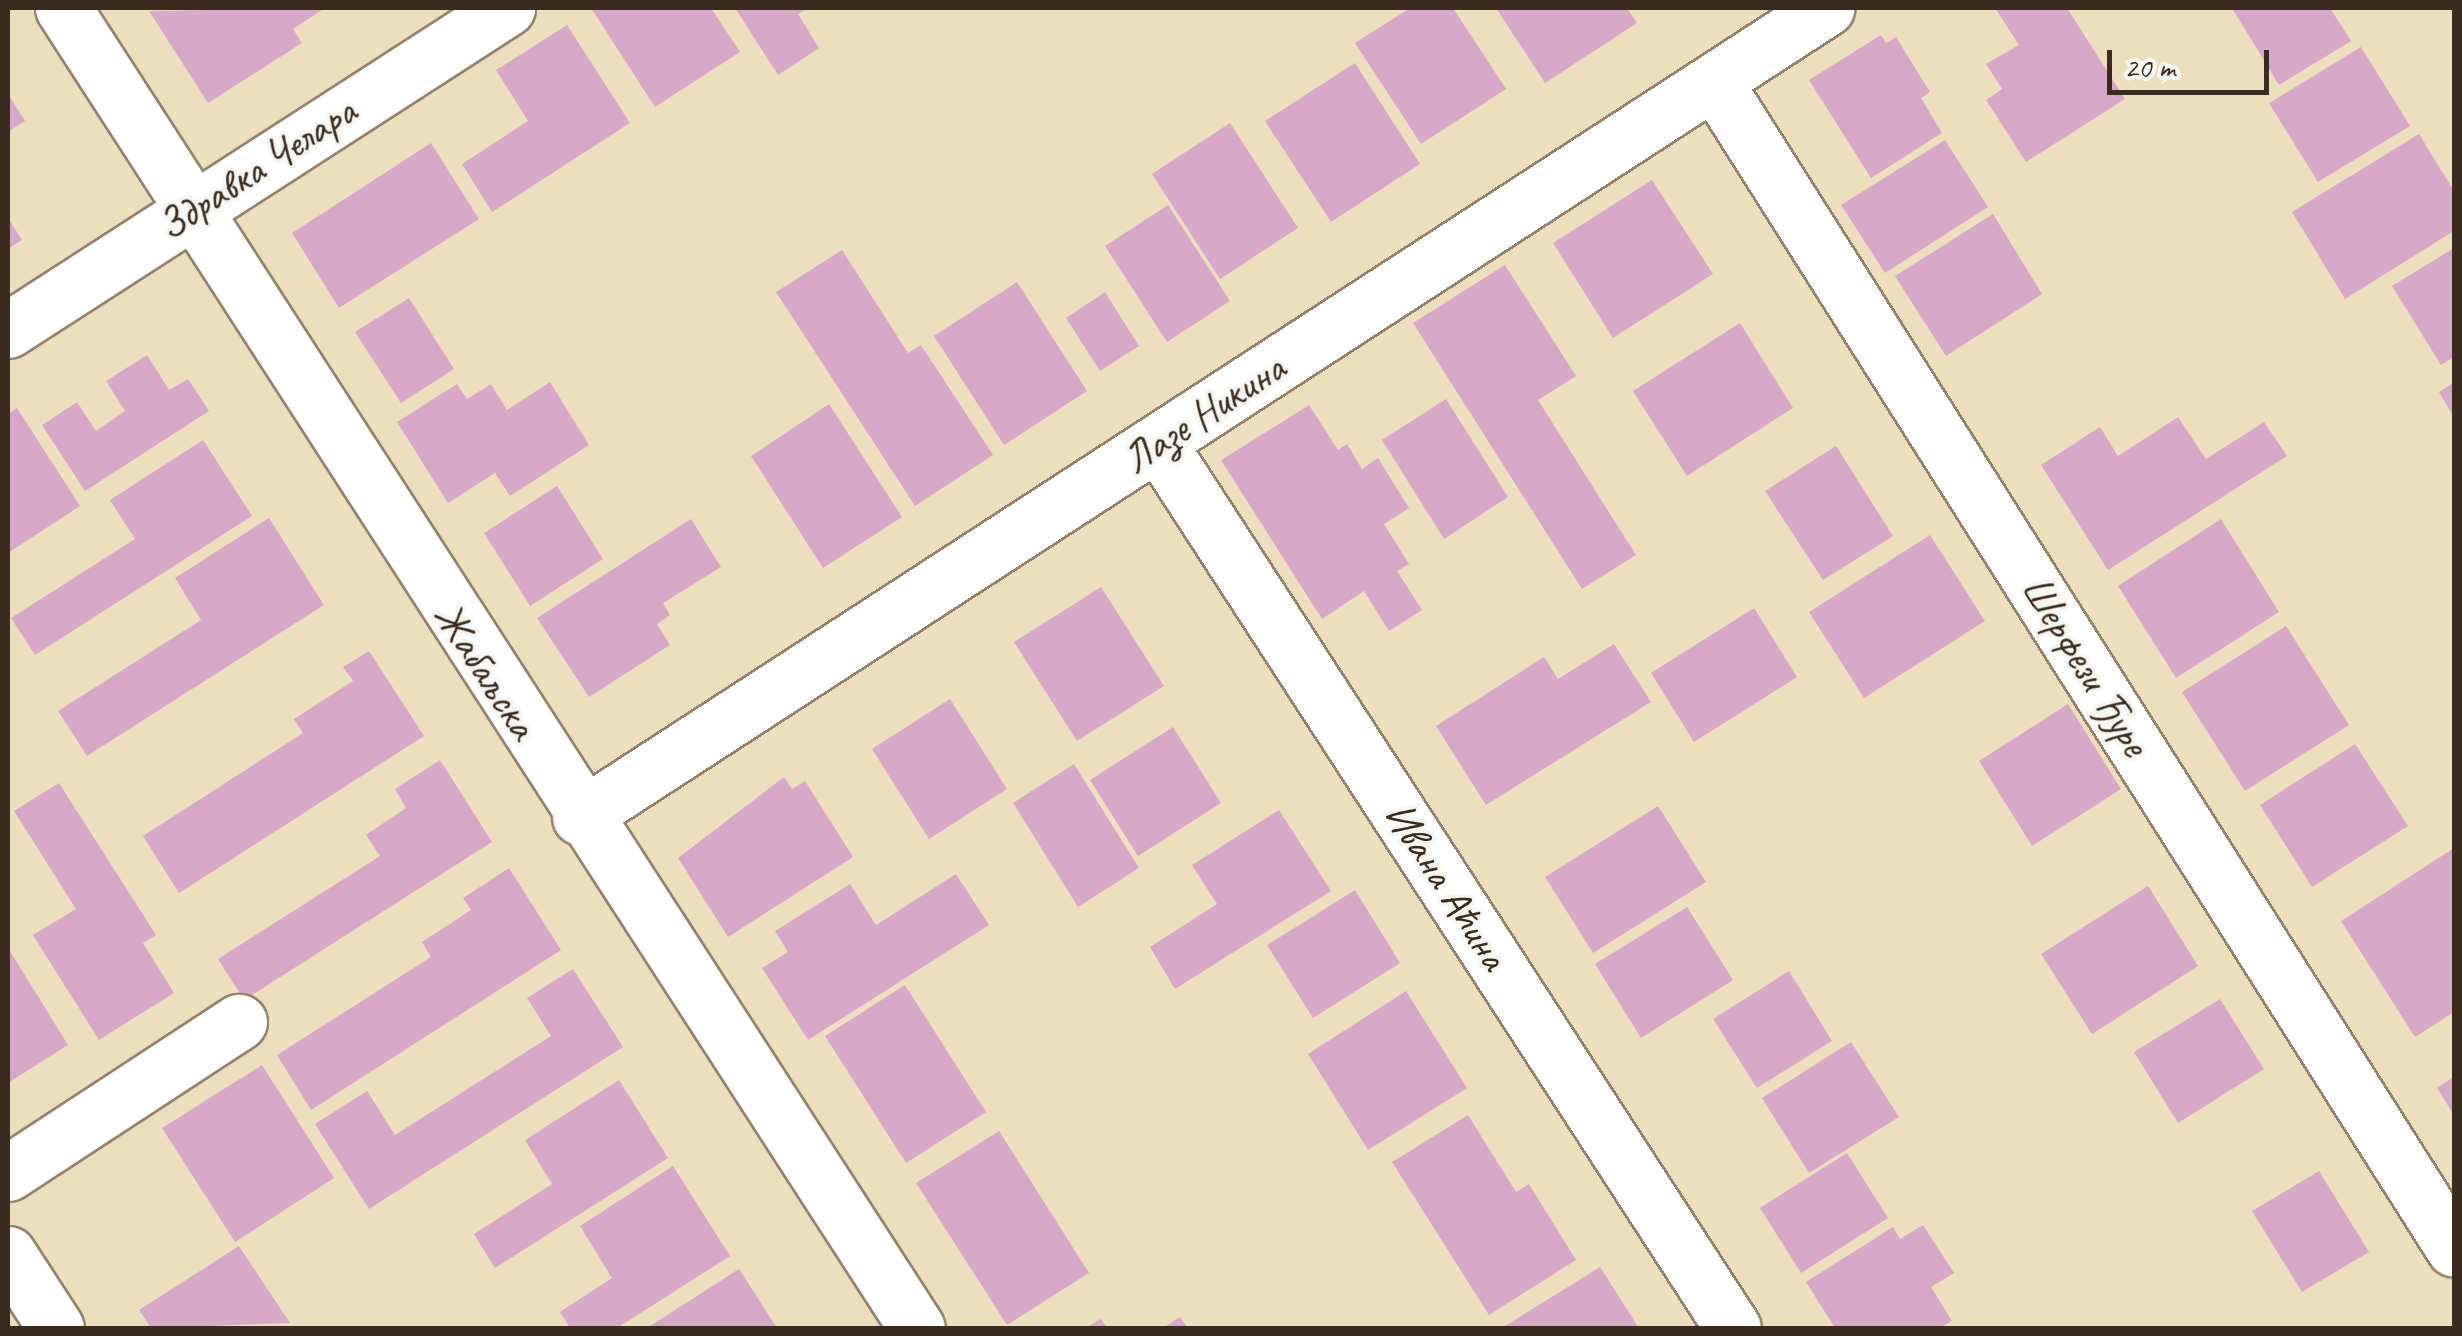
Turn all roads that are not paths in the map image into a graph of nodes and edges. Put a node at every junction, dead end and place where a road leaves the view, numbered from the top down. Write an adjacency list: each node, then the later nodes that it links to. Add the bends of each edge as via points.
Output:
1 (63, 8): 5 (street, Жабаљска)
2 (507, 8): 5 (street, Здравка Челара)
3 (1826, 8): 4 (street, Лазе Никина)
4 (1715, 83): 7 (street, Лазе Никина); 11 (street, Шерфези Ђуре)
5 (192, 212): 6 (street, Здравка Челара); 8 (street, Жабаљска)
6 (8, 330)
7 (1158, 443): 8 (street, Лазе Никина); 15 (street, Ивана Аћина)
8 (580, 817): 14 (street, Жабаљска)
9 (240, 1022): 10 (street)
10 (8, 1173)
11 (2454, 1250)
12 (8, 1254): 13 (street)
13 (56, 1328)
14 (917, 1328)
15 (1733, 1328)

